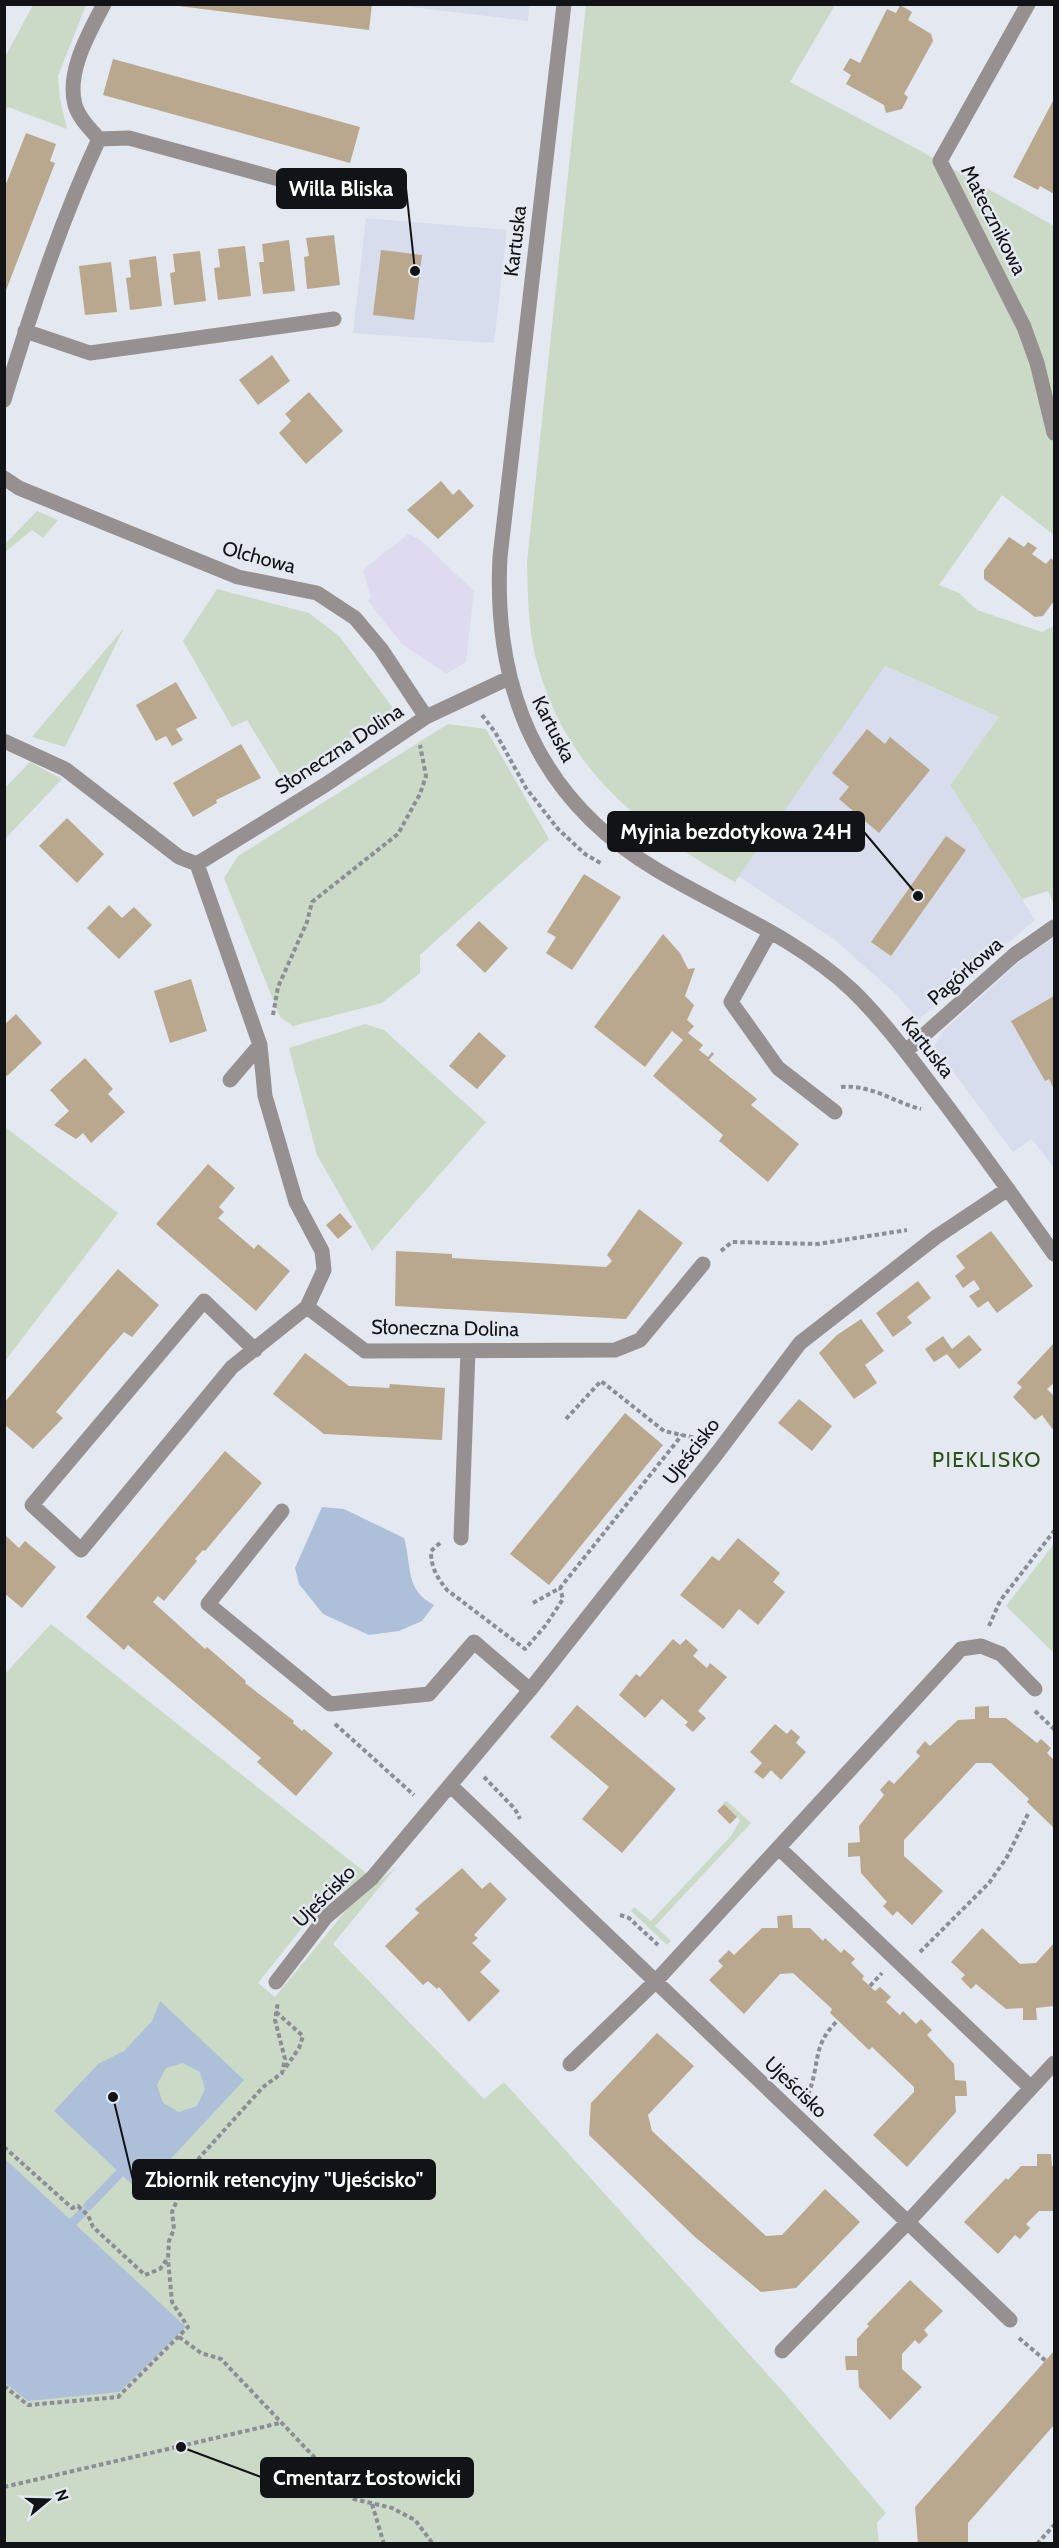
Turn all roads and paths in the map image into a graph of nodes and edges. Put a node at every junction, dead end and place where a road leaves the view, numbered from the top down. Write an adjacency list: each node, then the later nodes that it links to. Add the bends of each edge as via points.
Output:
1 (104, 4): 4 (street, via 74,75 73,92 75,106)
2 (564, 4): 11 (street, Kartuska, via 500,557 499,615)
3 (1028, 4): 9 (street, Matecznikowa, via 940,161 1024,327)
4 (99, 139): 5 (street, via 129,138); 7 (street)
5 (337, 195)
6 (334, 319): 7 (street, via 90,353)
7 (26, 331): 8 (street)
8 (4, 400)
9 (1054, 433)
10 (4, 478): 13 (street, Olchowa, via 19,489 238,577 317,593 355,618 381,649)
11 (508, 678): 13 (street, Słoneczna Dolina); 18 (street, Kartuska, via 537,748 558,782 586,814 655,869)
12 (483, 717): 16 (path, via 526,788 558,830)
13 (420, 721): 15 (street, Słoneczna Dolina); 19 (path, via 426,776 420,794 398,834 312,902 278,987 270,1030)
14 (4, 741): 15 (street, via 65,769 179,857)
15 (197, 864): 19 (street)
16 (602, 864)
17 (1054, 927): 20 (street, Pagórkowa, via 1014,955)
18 (770, 933): 20 (street, Kartuska, via 801,949 832,973); 22 (street, via 731,1002 778,1068)
19 (260, 1045): 21 (street); 29 (street, via 265,1096 296,1202 322,1251 324,1270)
20 (906, 1051): 25 (street, Kartuska)
21 (230, 1080)
22 (807, 1090): 23 (path, via 851,1086 880,1091 902,1104); 24 (street)
23 (923, 1109)
24 (835, 1112)
25 (1008, 1189): 26 (street, Ujeścisko); 27 (street, Kartuska)
26 (936, 1237): 28 (path, via 913,1230 818,1244 732,1242); 42 (street, Ujeścisko, via 800,1343)
27 (1054, 1254)
28 (703, 1264): 31 (street, Słoneczna Dolina, via 640,1340 615,1350)
29 (307, 1307): 30 (street); 31 (street, Słoneczna Dolina, via 365,1351)
30 (255, 1350): 30 (street, via 232,1367 81,1550 32,1505 204,1301)
31 (468, 1351): 37 (street)
32 (566, 1419): 33 (path, via 601,1381 664,1431)
33 (682, 1435): 34 (path); 38 (path)
34 (702, 1440)
35 (282, 1510): 43 (street, via 208,1604)
36 (1054, 1531): 40 (path, via 1000,1601)
37 (461, 1538): 38 (path, via 442,1541 431,1551 437,1578 480,1617 525,1649 563,1599)
38 (560, 1588): 39 (path)
39 (533, 1603)
40 (981, 1646): 41 (street, via 1001,1654); 51 (street, via 961,1649)
41 (1035, 1689)
42 (530, 1690): 43 (street, via 474,1642 429,1694); 48 (street, Ujeścisko)
43 (330, 1704): 49 (path, via 336,1728)
44 (1030, 1706): 45 (path)
45 (1054, 1729)
46 (486, 1779): 47 (path)
47 (491, 1784)
48 (451, 1786): 53 (street, Ujeścisko); 54 (street, Ujeścisko, via 372,1878 326,1917)
49 (412, 1793)
50 (1028, 1814): 52 (path, via 989,1883)
51 (780, 1849): 52 (street); 53 (street)
52 (904, 1967): 59 (street)
53 (656, 1981): 57 (street); 60 (street, Ujeścisko)
54 (276, 1982)
55 (838, 2019): 60 (path, via 820,2041 806,2102)
56 (1054, 2063): 59 (street)
57 (570, 2064)
58 (282, 2073): 58 (path, via 285,2059 276,2010 303,2036); 63 (path, via 262,2087 200,2157 172,2212 174,2229)
59 (1031, 2088): 62 (street)
60 (794, 2114): 62 (street, Ujeścisko)
61 (4, 2147): 63 (path, via 72,2208 78,2206 93,2227 146,2275 160,2269)
62 (907, 2223): 64 (street, Ujeścisko); 67 (street)
63 (168, 2258): 65 (path, via 172,2302 188,2327)
64 (1010, 2320)
65 (179, 2337): 69 (path, via 118,2397 28,2405); 70 (path, via 201,2353 221,2359)
66 (1023, 2341): 68 (path)
67 (782, 2351)
68 (1046, 2361)
69 (4, 2386)
70 (280, 2423): 71 (path); 72 (path, via 354,2499)
71 (4, 2487)
72 (372, 2503): 74 (path); 75 (path, via 415,2520)
73 (1054, 2525): 76 (path)
74 (384, 2544)
75 (433, 2544)
76 (1037, 2544)

